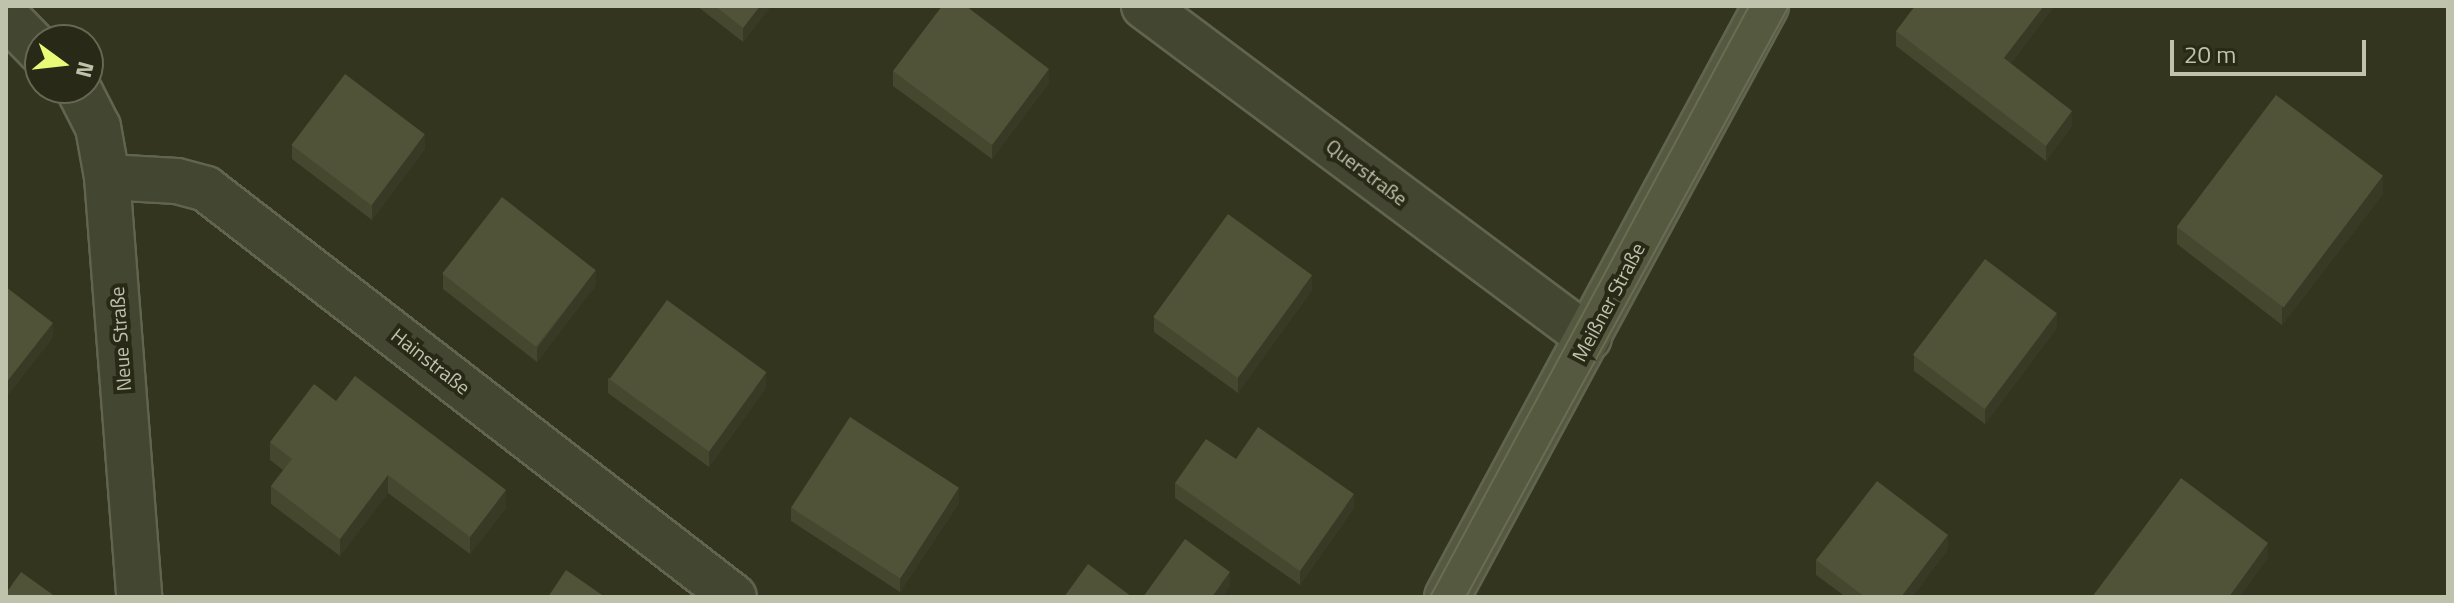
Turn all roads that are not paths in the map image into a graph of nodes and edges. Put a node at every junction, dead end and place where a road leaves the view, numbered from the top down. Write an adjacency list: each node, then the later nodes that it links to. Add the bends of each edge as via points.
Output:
1 (1144, 6): 7 (street, Querstraße)
2 (1766, 6): 7 (main road, Meißner Straße)
3 (6, 16): 4 (street)
4 (24, 35)
5 (86, 104): 6 (street, Neue Straße, via 98,127)
6 (107, 177): 8 (street, Neue Straße); 9 (street, Hainstraße, via 177,181 206,189)
7 (1589, 338): 10 (main road, Meißner Straße)
8 (139, 597)
9 (734, 597)
10 (1447, 597)

